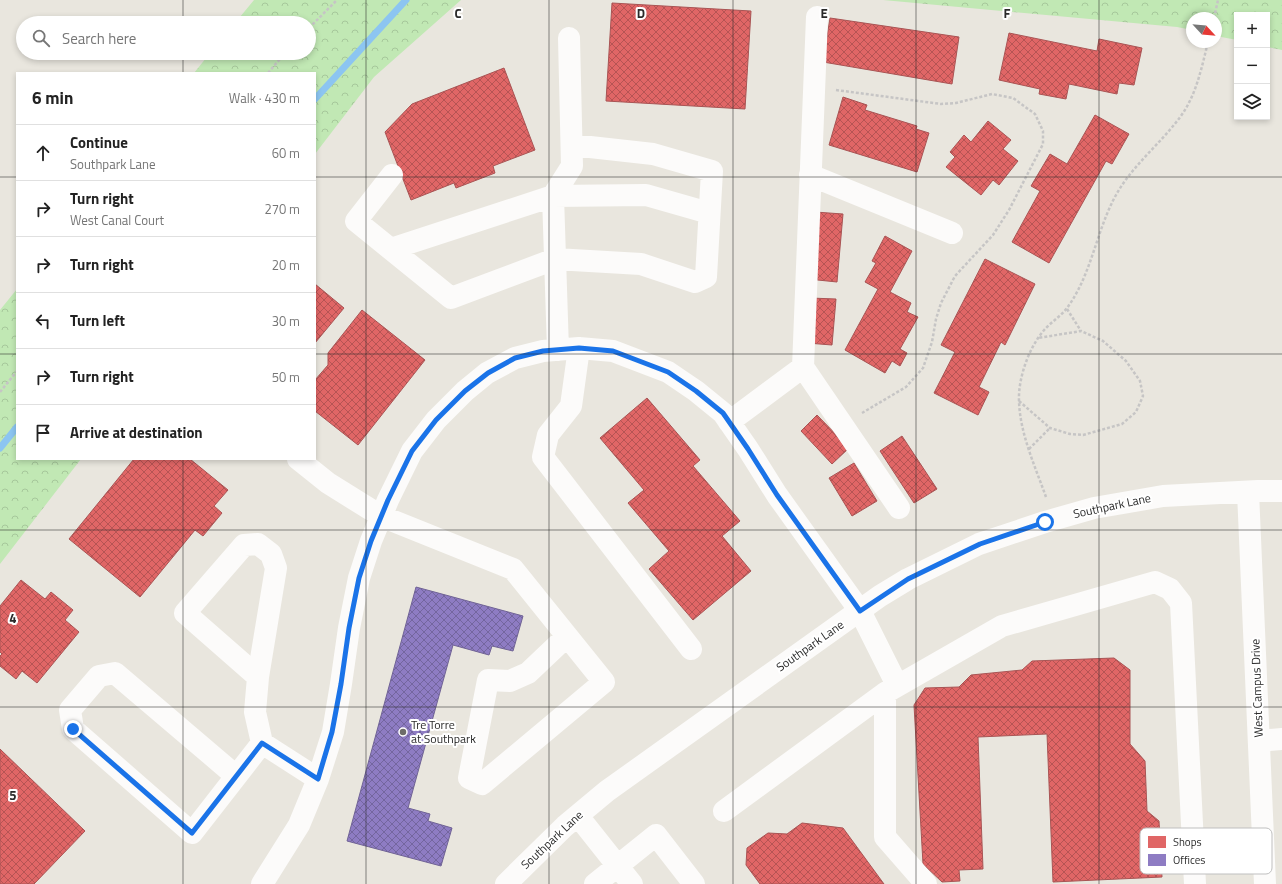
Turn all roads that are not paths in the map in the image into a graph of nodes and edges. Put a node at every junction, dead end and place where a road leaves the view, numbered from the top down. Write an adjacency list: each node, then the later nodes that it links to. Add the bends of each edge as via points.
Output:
1 (817, 17): 5 (street)
2 (569, 38): 3 (street)
3 (572, 145): 6 (street, via 572,166); 7 (street, via 653,154 712,171)
4 (392, 175): 9 (street, via 356,221)
5 (810, 175): 8 (street); 13 (street)
6 (553, 196): 7 (street, via 646,195); 9 (street); 10 (street)
7 (709, 213): 10 (street, via 706,277 695,282 641,264)
8 (952, 233)
9 (391, 249): 10 (street, via 451,298)
10 (555, 259): 12 (street)
11 (579, 348): 12 (street); 14 (street, via 613,351 668,372 723,413); 22 (street, via 571,406 548,435 543,457)
12 (558, 350): 19 (street, via 515,358 488,373 465,391 436,420 412,451)
13 (803, 367): 14 (street); 18 (street)
14 (729, 422): 20 (street, via 777,495)
15 (299, 460): 19 (street, via 328,484)
16 (1282, 491): 17 (street, Southpark Lane)
17 (1248, 492): 20 (street, Southpark Lane, via 1163,496 1094,508 1045,522 980,544 921,572); 26 (street, West Campus Drive)
18 (899, 508)
19 (381, 516): 21 (street, via 513,569); 29 (street, via 359,578 332,732)
20 (860, 611): 24 (street); 31 (street, Southpark Lane, via 607,791)
21 (567, 636): 21 (street, via 604,682 482,784 469,778 488,680 510,681 528,673)
22 (691, 649)
23 (258, 677): 23 (street, via 276,568 271,554 258,544 244,545 185,613); 27 (street, via 255,712)
24 (891, 689): 30 (street); 32 (street, via 1002,626 1155,582 1170,589 1181,603); 41 (street, via 886,837)
25 (1282, 739): 26 (street)
26 (1259, 741): 33 (street, West Campus Drive)
27 (262, 743): 28 (street); 29 (street)
28 (236, 776): 28 (street, via 192,833 73,729 70,710 99,676 115,673)
29 (318, 779): 36 (street, via 299,824)
30 (724, 811)
31 (578, 816): 34 (street); 37 (street, Southpark Lane)
32 (1192, 828)
33 (1266, 828)
34 (617, 865): 38 (street); 39 (street); 40 (street, via 656,835)
35 (1195, 874): 42 (street)
36 (268, 882)
37 (506, 884)
38 (595, 884)
39 (632, 884)
40 (694, 884)
41 (926, 884)
42 (1195, 884)

